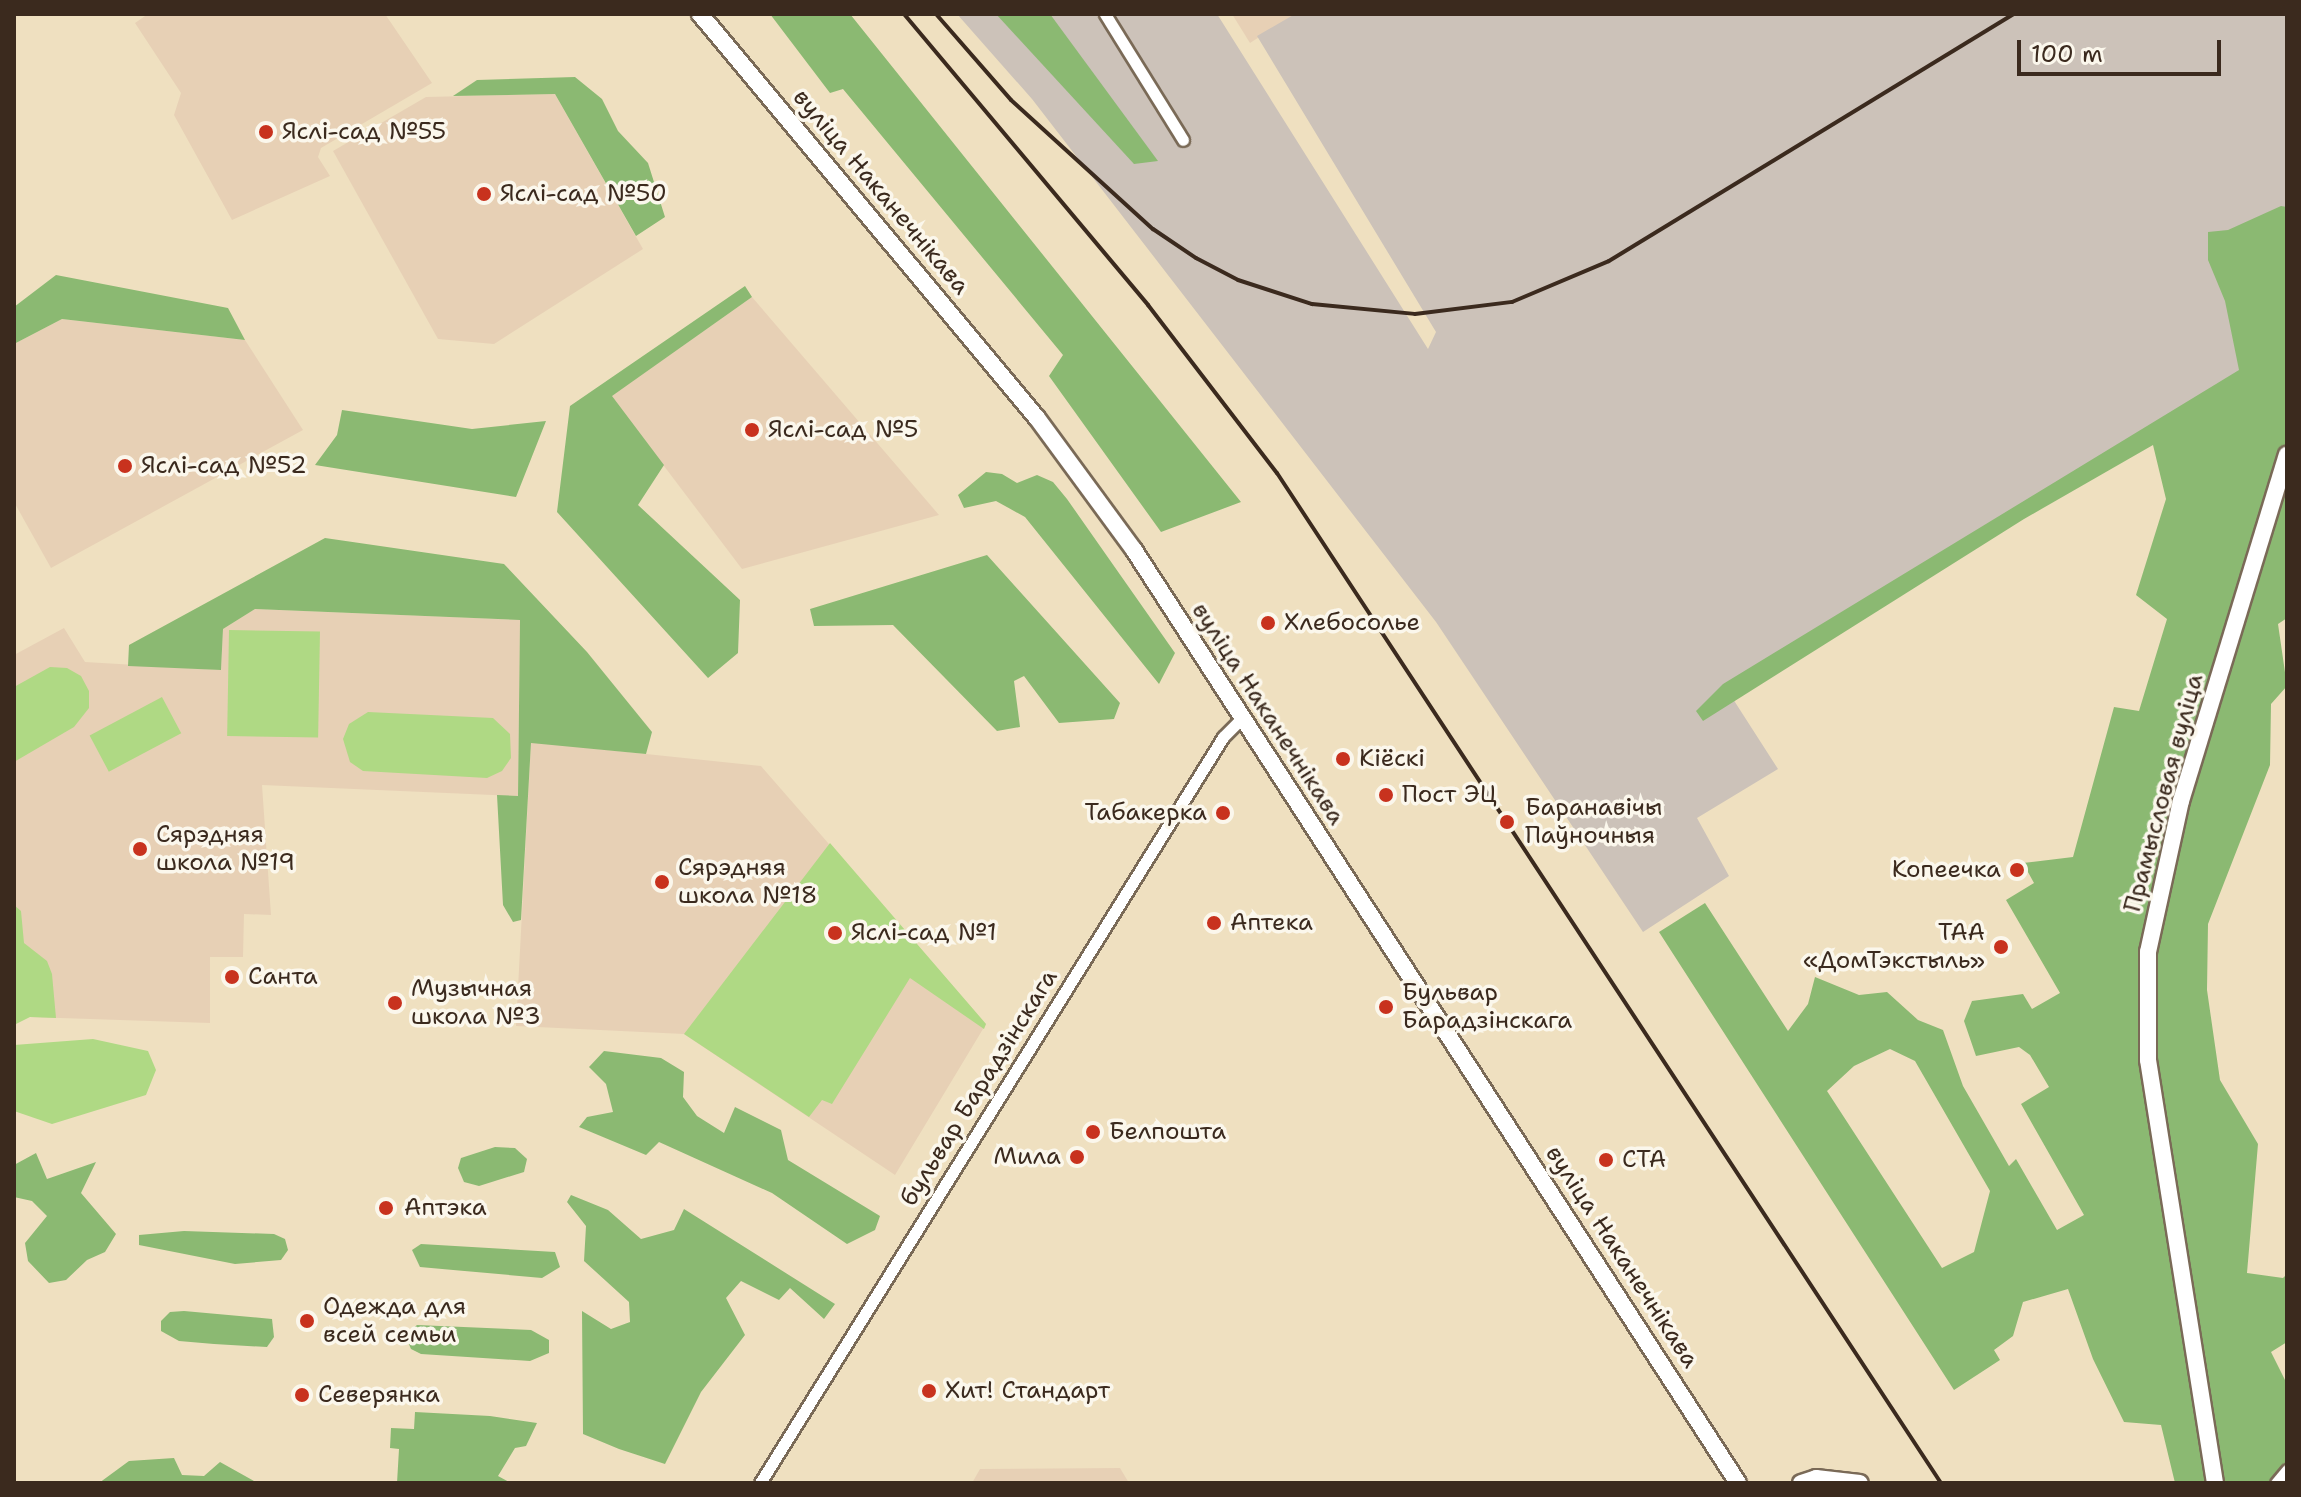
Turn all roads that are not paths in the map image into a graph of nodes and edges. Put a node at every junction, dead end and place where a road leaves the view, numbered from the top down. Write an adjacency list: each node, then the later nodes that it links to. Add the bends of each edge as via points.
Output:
1 (700, 14): 5 (main road, вуліца Наканечнікава, via 1037,418 1134,550)
2 (1105, 14): 3 (street)
3 (1183, 140)
4 (2287, 455): 11 (main road, Прамысловая вуліца, via 2181,801 2148,952 2148,1060)
5 (1240, 720): 7 (street, бульвар Барадзінскага, via 1218,744); 8 (main road, вуліца Наканечнікава, via 1344,871)
6 (2287, 1470): 12 (street)
7 (760, 1483)
8 (1738, 1483)
9 (1801, 1483): 10 (main road, via 1816,1478)
10 (1860, 1483)
11 (2215, 1483)
12 (2276, 1483)

